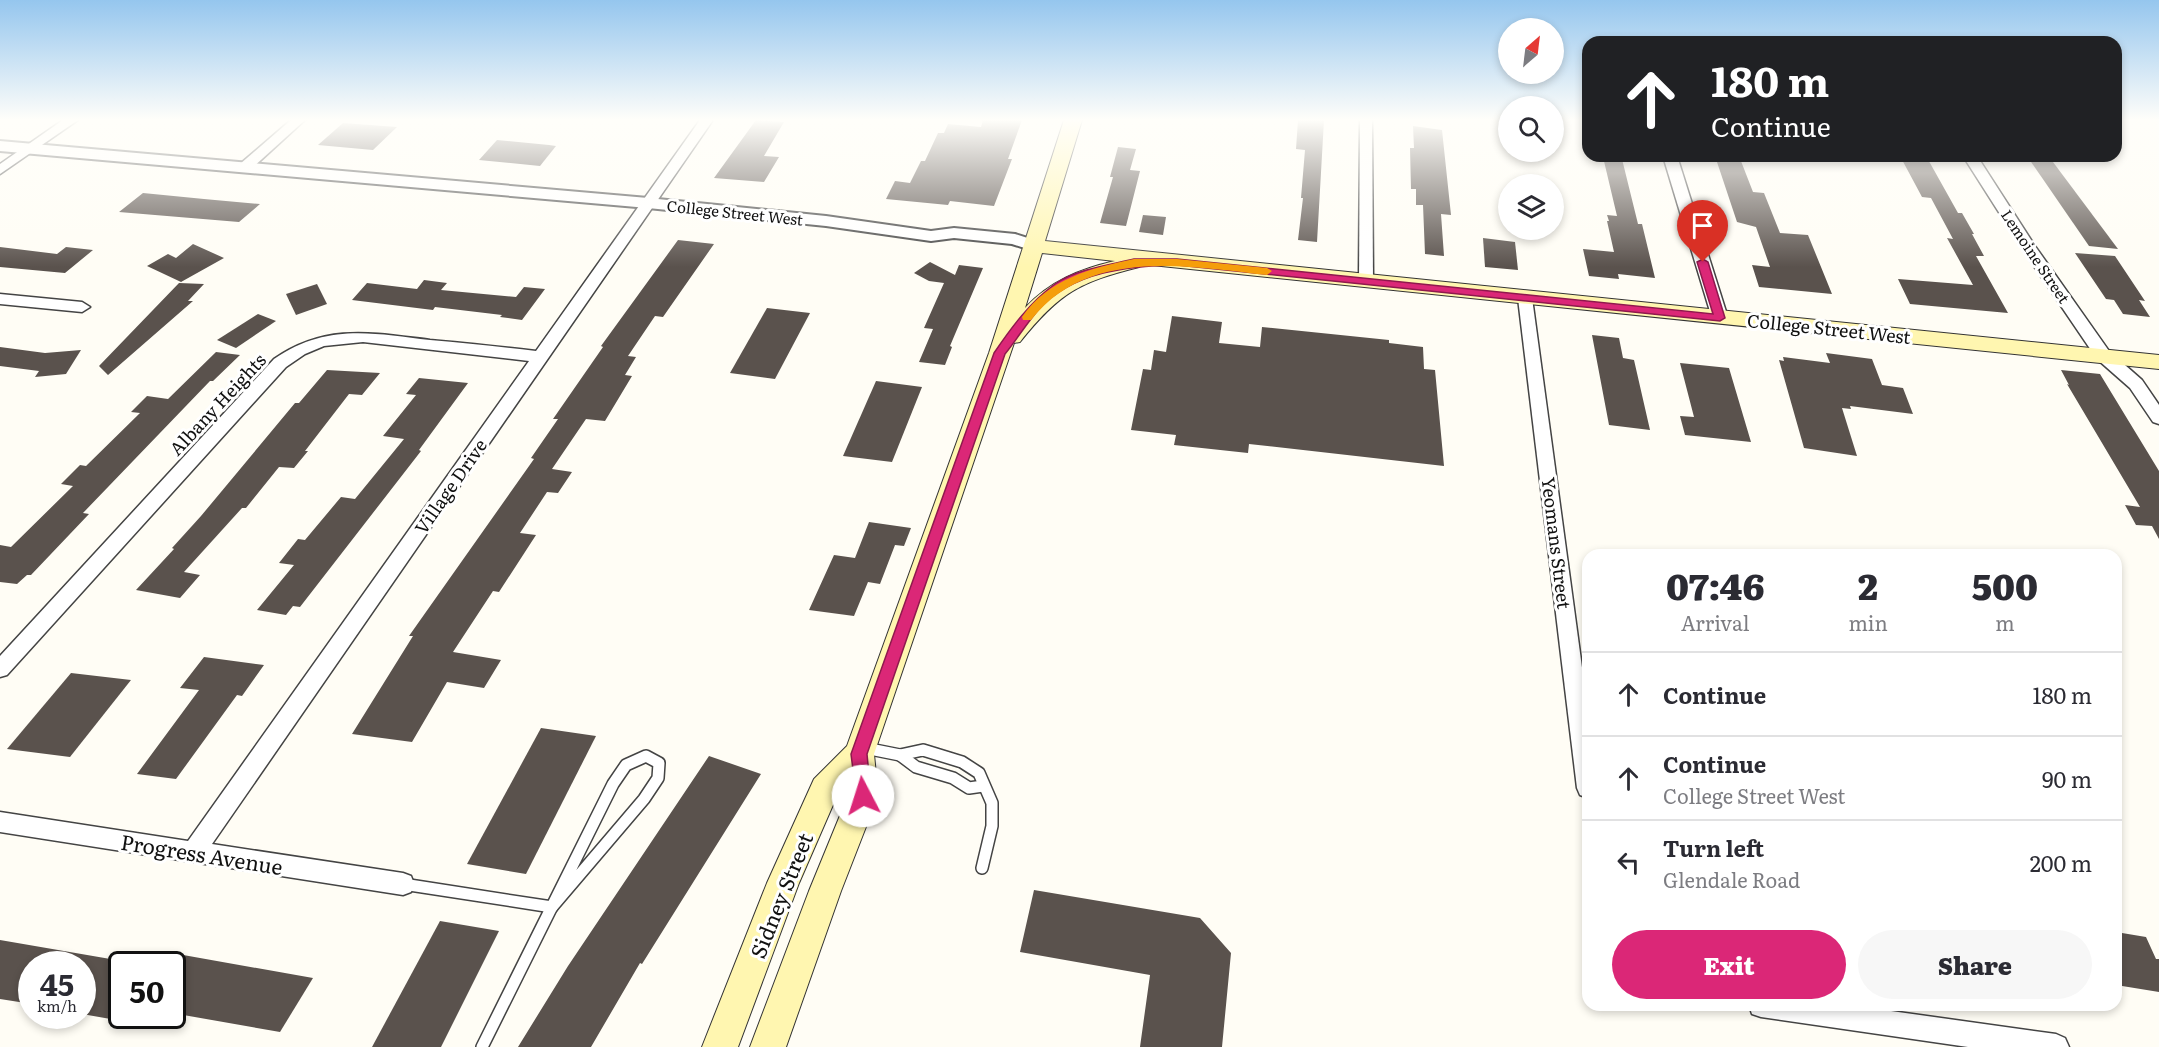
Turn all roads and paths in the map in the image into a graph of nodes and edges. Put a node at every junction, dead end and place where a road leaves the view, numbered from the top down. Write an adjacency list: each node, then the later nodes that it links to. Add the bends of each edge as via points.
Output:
1 (265, 169): 7 (street, College Street West)
2 (672, 169): 7 (street, Village Drive)
3 (1058, 169): 8 (main road, Sidney Street)
4 (1366, 169): 10 (street)
5 (1674, 169): 14 (street)
6 (1978, 169): 16 (street, Lemoine Street)
7 (648, 203): 8 (street, College Street West, via 826,221 1011,250); 17 (street, Village Drive)
8 (1034, 246): 9 (main road, College Street West); 15 (main road, Sidney Street)
9 (1177, 262): 10 (main road, College Street West); 15 (main road, via 1134,262 1061,285 1036,306)
10 (1366, 282): 11 (main road, College Street West)
11 (1526, 298): 14 (main road, College Street West); 21 (street, Yeomans Street)
12 (0, 299): 13 (street)
13 (82, 307)
14 (1720, 318): 16 (main road, College Street West)
15 (1000, 353): 22 (main road, Sidney Street)
16 (2103, 356): 18 (main road, College Street West); 19 (street, Lemoine Street, via 2136,384)
17 (542, 357): 20 (street, Albany Heights, via 363,337 318,341 297,350 280,363); 26 (street, Village Drive)
18 (2159, 362)
19 (2159, 418)
20 (0, 669)
21 (1582, 741)
22 (861, 751): 23 (lane); 32 (main road, Sidney Street, via 825,789 783,883); 33 (main road, Sidney Street, via 863,796)
23 (900, 755): 24 (lane, via 916,767 953,778 969,788); 24 (lane, via 923,750 962,762 979,773)
24 (983, 786): 27 (lane, via 993,802)
25 (0, 822): 26 (street, Progress Avenue)
26 (193, 852): 28 (street, Progress Avenue)
27 (982, 868)
28 (403, 884): 29 (lane)
29 (552, 907): 29 (lane, via 644,799 658,778 659,763 646,756 626,765); 31 (lane)
30 (1803, 1011): 34 (street)
31 (482, 1047)
32 (720, 1047)
33 (768, 1047)
34 (2056, 1047)

